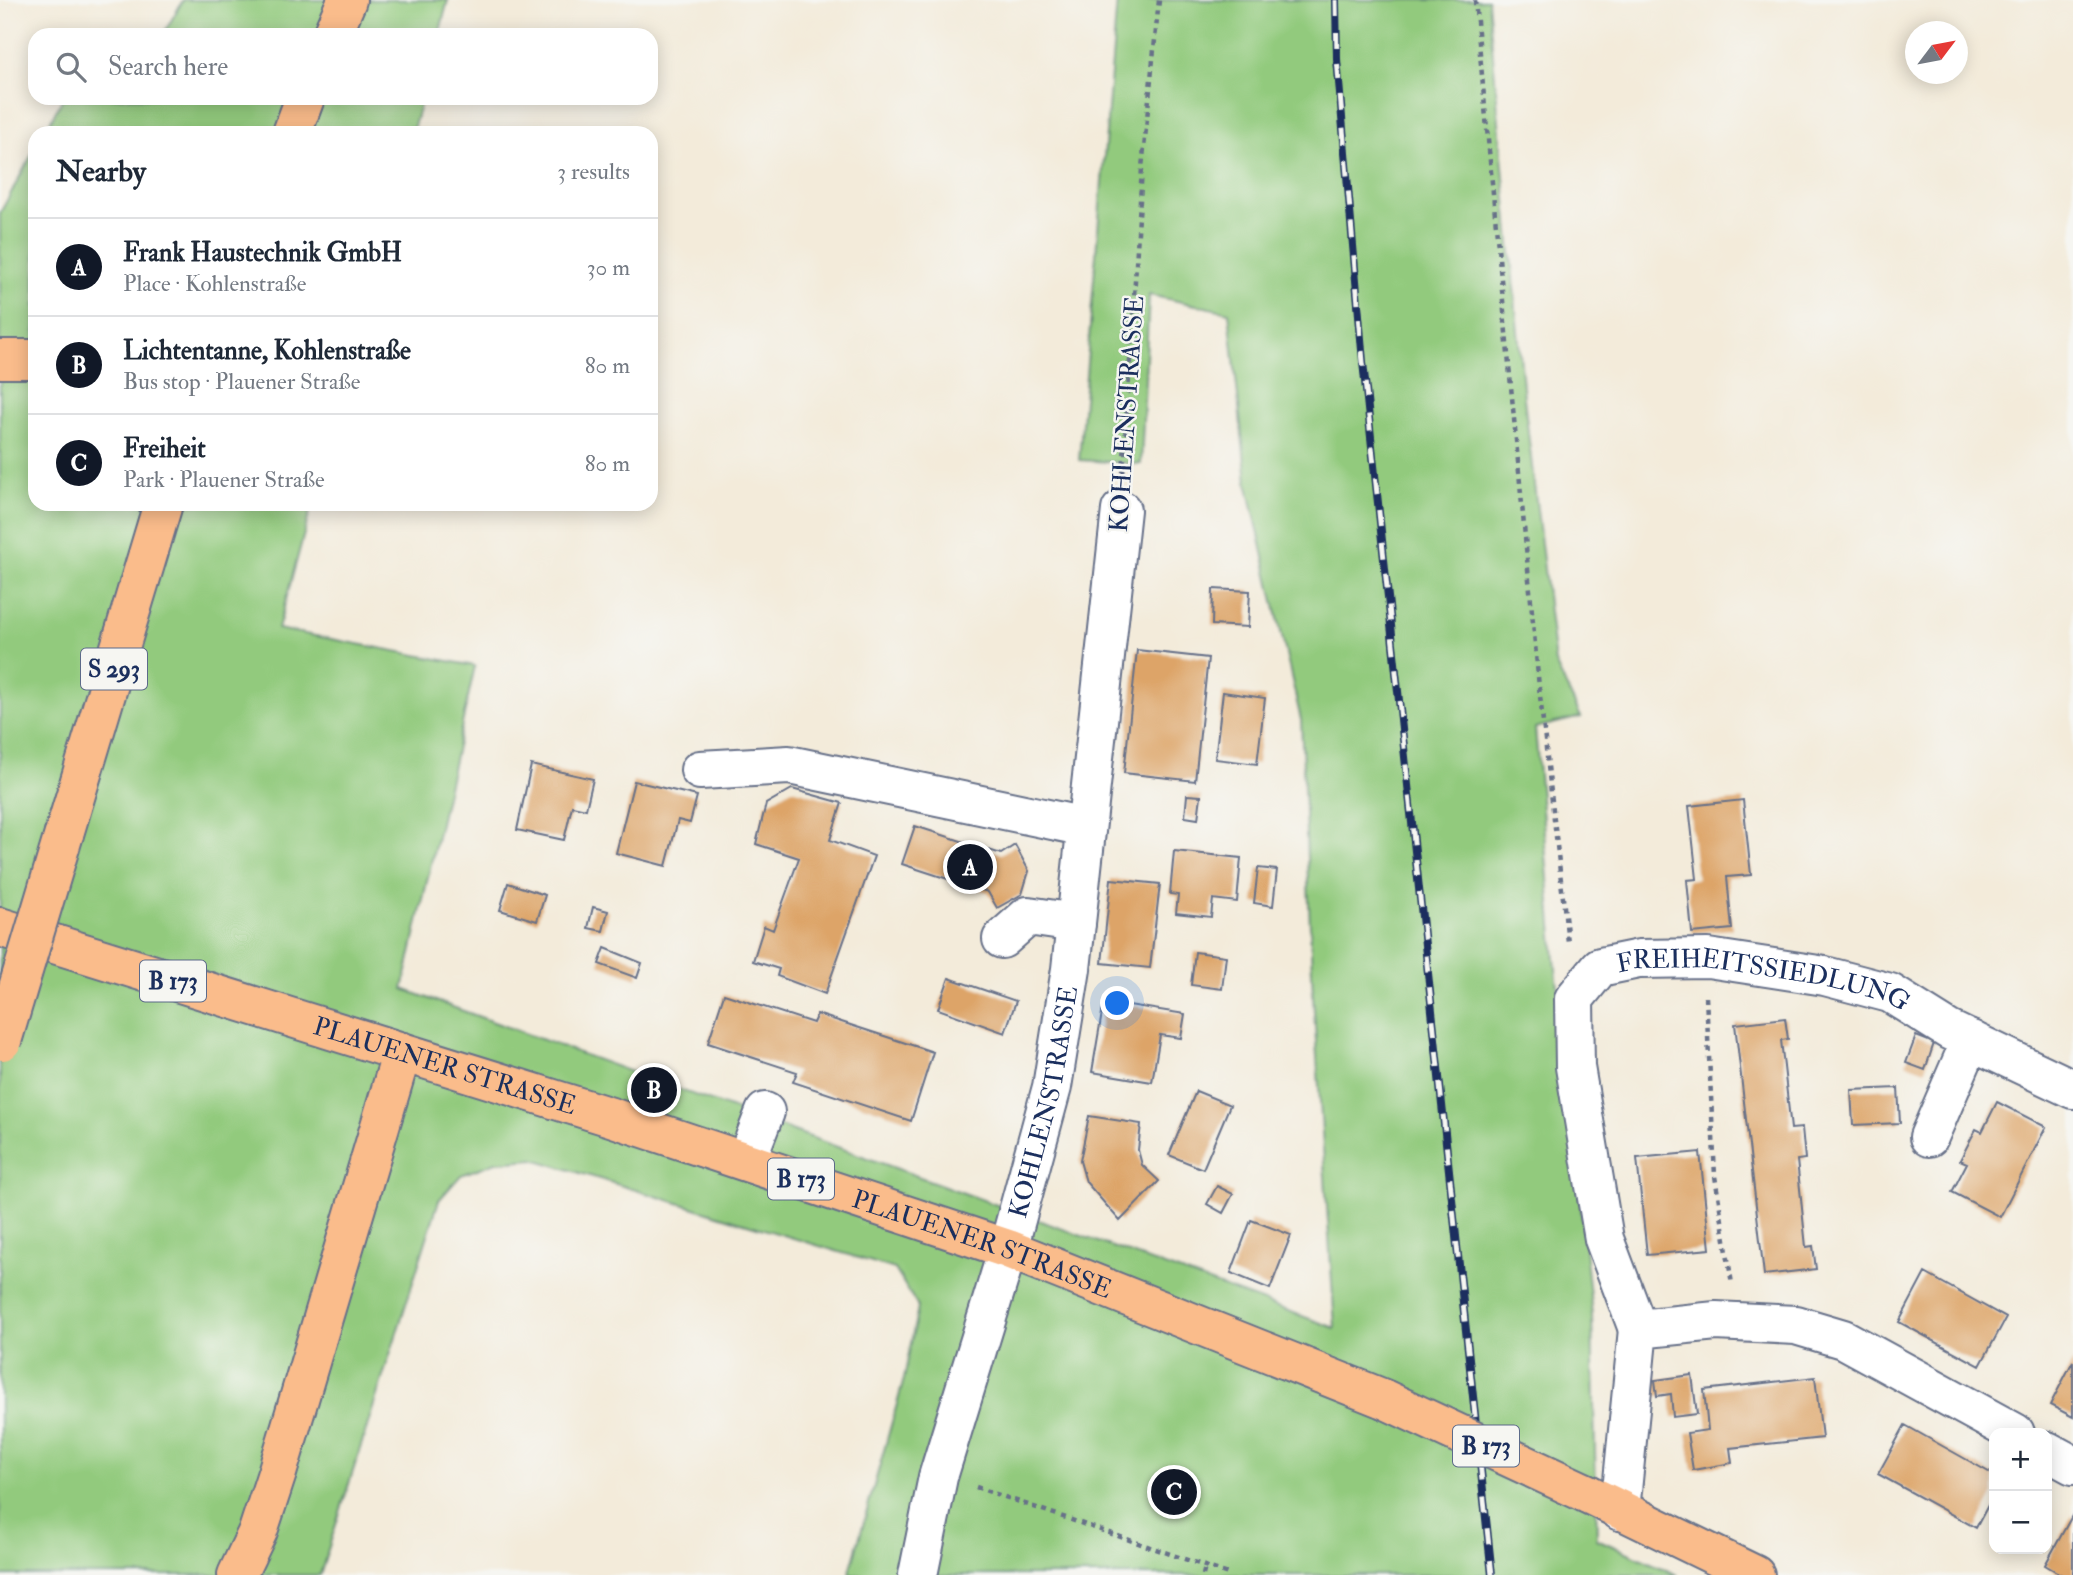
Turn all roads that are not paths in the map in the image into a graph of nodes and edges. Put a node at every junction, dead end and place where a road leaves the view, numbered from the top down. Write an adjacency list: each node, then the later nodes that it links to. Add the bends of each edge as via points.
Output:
1 (347, 0): 2 (main road)
2 (335, 28)
3 (302, 105): 4 (main road)
4 (295, 126)
5 (0, 359): 6 (main road)
6 (28, 359)
7 (1121, 510): 10 (street, KOHLENSTRASSE)
8 (161, 511): 15 (main road, S 293, bridge)
9 (700, 770): 10 (street, via 789,765)
10 (1086, 827): 11 (street, KOHLENSTRASSE)
11 (1076, 923): 13 (street, via 1028,916); 21 (street, KOHLENSTRASSE, via 1052,1087)
12 (0, 928): 16 (main road, PLAUENER STRASSE / B 173)
13 (1002, 939)
14 (1971, 1040): 17 (street, FREIHEITSSIEDLUNG); 19 (street); 23 (street, FREIHEITSSIEDLUNG, via 1890,993 1825,976 1708,958 1639,958 1600,967 1574,999 1575,1067 1604,1239)
15 (1, 1044)
16 (402, 1052): 20 (main road, PLAUENER STRASSE / B 173); 28 (main road, via 277,1474)
17 (2073, 1089)
18 (765, 1112): 20 (street)
19 (1929, 1137)
20 (746, 1161): 21 (main road, PLAUENER STRASSE / B 173)
21 (1007, 1249): 27 (main road, PLAUENER STRASSE / B 173, bridge, via 1384,1399); 29 (street, KOHLENSTRASSE, via 938,1476)
22 (1733, 1298): 23 (street, via 1679,1308)
23 (1653, 1328): 24 (street, via 1716,1321 1796,1325 1843,1339); 27 (street)
24 (2006, 1428)
25 (2052, 1454): 26 (street)
26 (2073, 1465)
27 (1604, 1502): 30 (main road, B 173)
28 (237, 1575)
29 (918, 1575)
30 (1755, 1575)

